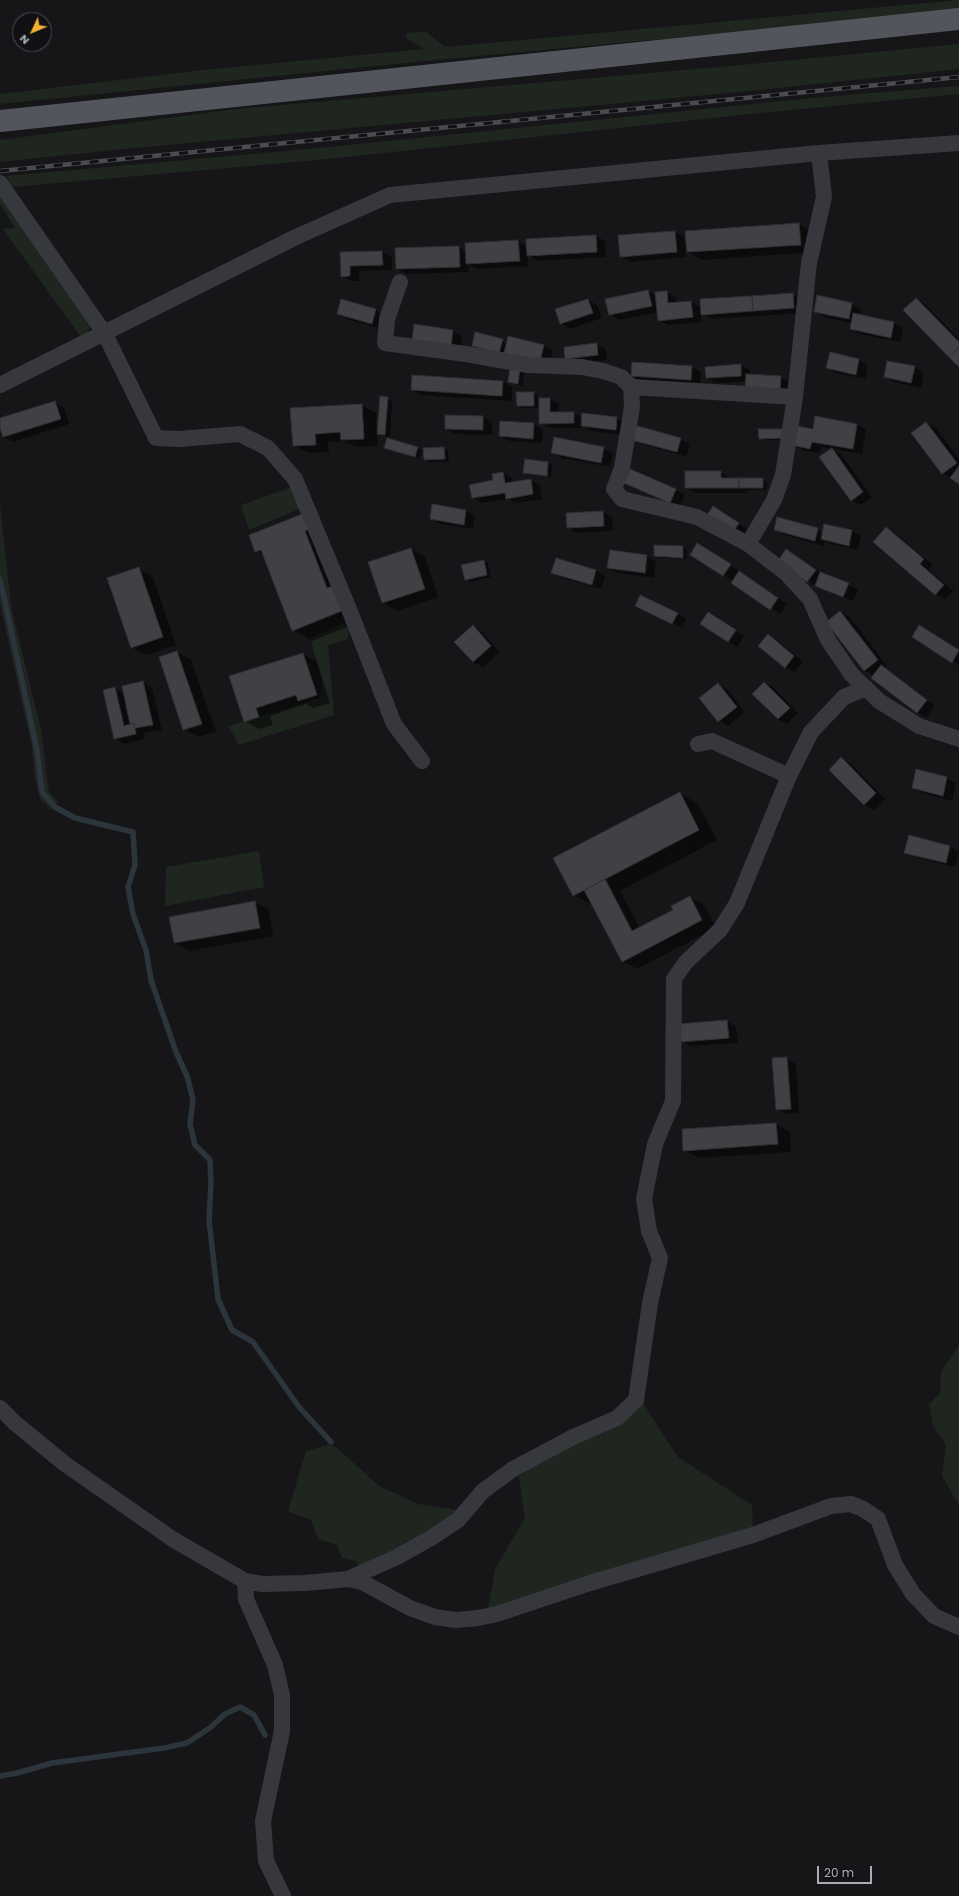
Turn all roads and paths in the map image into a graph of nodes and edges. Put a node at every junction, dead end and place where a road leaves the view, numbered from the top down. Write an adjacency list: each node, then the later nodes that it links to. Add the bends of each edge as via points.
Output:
1 (959, 19): 2 (main road)
2 (0, 121)
3 (959, 143): 4 (street)
4 (819, 153): 7 (street, via 390,195 296,237); 10 (street, via 824,197 810,263)
5 (0, 183): 7 (street)
6 (400, 282): 9 (street, via 387,319 384,343 528,365 582,367 621,377)
7 (105, 334): 8 (street); 15 (street, via 156,438 179,439 240,434 268,448 295,478 350,609 394,724)
8 (0, 385)
9 (631, 387): 10 (street); 11 (street, via 632,407 625,452 614,488 622,499 697,517)
10 (795, 397): 11 (street, via 783,475 774,500)
11 (748, 544): 12 (street, via 787,574 810,599 828,640 852,675)
12 (866, 688): 13 (street, via 879,701 919,726); 16 (street, via 844,697 811,732)
13 (959, 738)
14 (698, 744): 16 (street, via 712,741)
15 (422, 761)
16 (789, 776): 18 (street, via 737,903 720,930 686,962 674,979 673,1100 655,1144 644,1199 650,1231 660,1258 650,1304 636,1400 617,1418 573,1437 513,1469 483,1492 458,1520 431,1538)
17 (0, 1408): 19 (street, via 66,1464 174,1540)
18 (348, 1579): 19 (street, via 262,1584); 20 (street, via 362,1582 410,1608 435,1617 456,1620 478,1618 753,1535 831,1506 851,1504 878,1519 895,1565 913,1594 934,1616)
19 (245, 1581): 21 (street, via 246,1599 275,1665 282,1695 282,1731 263,1821 266,1861)
20 (959, 1627)
21 (283, 1896)

